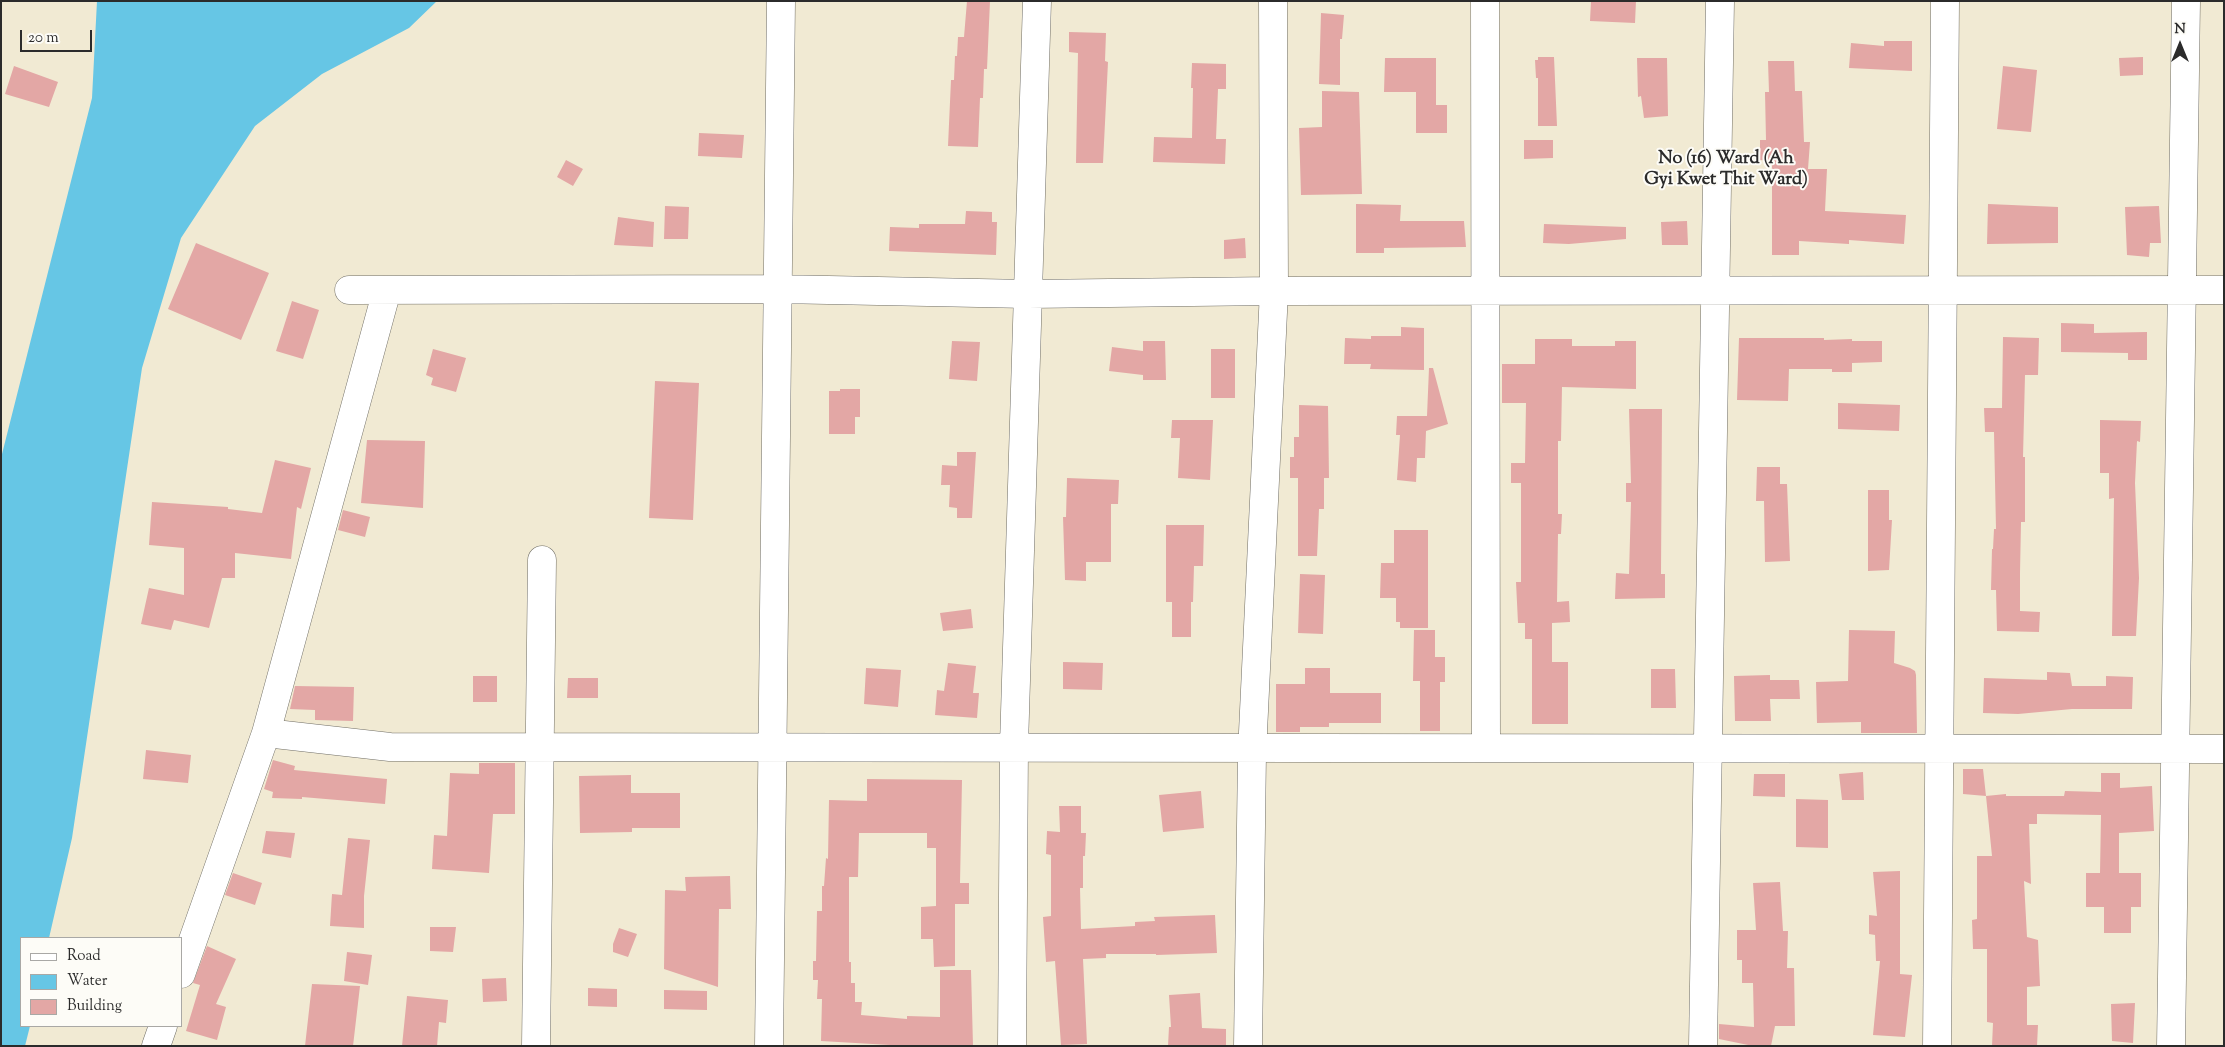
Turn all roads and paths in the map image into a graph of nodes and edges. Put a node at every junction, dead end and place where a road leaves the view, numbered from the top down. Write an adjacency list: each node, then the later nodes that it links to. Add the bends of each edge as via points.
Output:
1 (781, 1): 8 (street)
2 (1037, 1): 17 (street)
3 (1273, 1): 15 (street)
4 (1485, 1): 16 (street)
5 (1720, 1): 11 (street)
6 (1945, 1): 12 (street)
7 (2186, 1): 13 (street)
8 (778, 289): 10 (street); 17 (street); 21 (street)
9 (349, 290): 10 (street)
10 (387, 290): 19 (street)
11 (1715, 290): 12 (street); 16 (street); 25 (street)
12 (1943, 290): 13 (street); 26 (street)
13 (2181, 290): 14 (street); 27 (street)
14 (2224, 290)
15 (1274, 291): 16 (street); 17 (street); 23 (street)
16 (1485, 291): 24 (street)
17 (1028, 294): 22 (street)
18 (542, 560): 20 (street)
19 (266, 733): 20 (street, via 390,747); 29 (street)
20 (540, 747): 21 (street); 32 (street)
21 (772, 747): 22 (street); 33 (street)
22 (1014, 748): 23 (street); 34 (street)
23 (1252, 748): 24 (street); 35 (street)
24 (1486, 748): 25 (street)
25 (1708, 748): 26 (street); 36 (street)
26 (1939, 749): 27 (street); 37 (street)
27 (2175, 749): 28 (street); 38 (street)
28 (2224, 749)
29 (182, 971)
30 (163, 1027): 31 (street)
31 (156, 1046)
32 (536, 1046)
33 (768, 1046)
34 (1012, 1046)
35 (1248, 1046)
36 (1703, 1046)
37 (1937, 1046)
38 (2171, 1046)

